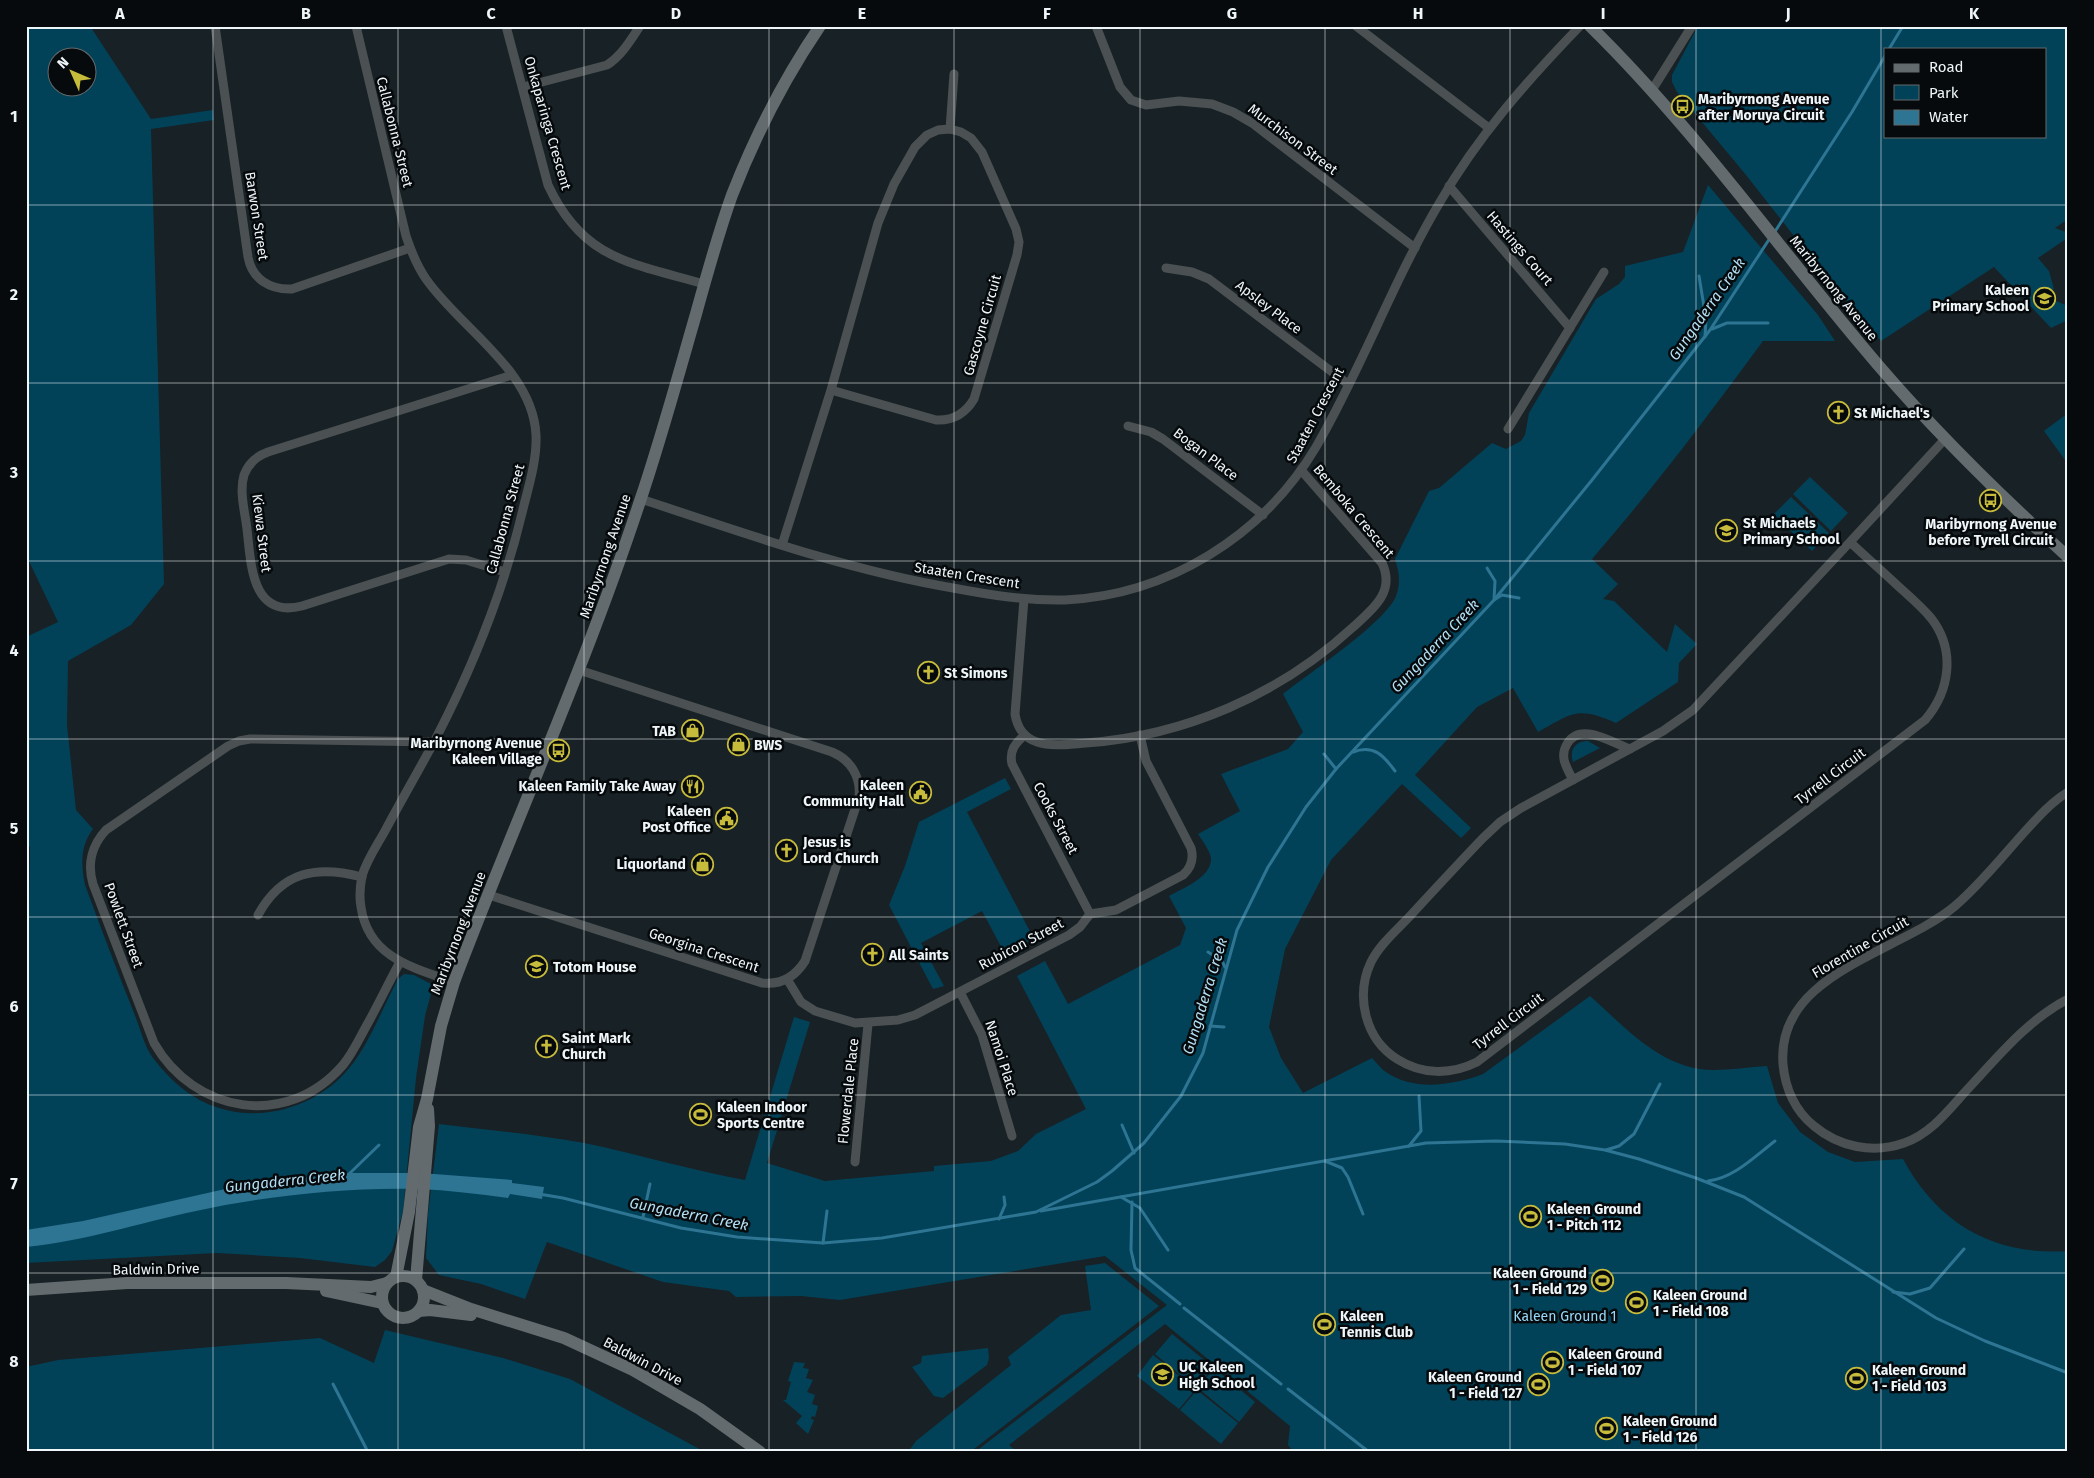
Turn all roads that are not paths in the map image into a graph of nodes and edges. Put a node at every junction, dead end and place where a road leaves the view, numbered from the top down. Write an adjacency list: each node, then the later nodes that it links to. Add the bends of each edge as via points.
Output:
1 (215, 26): 17 (street, Barwon Street, via 248,257 258,278 274,288 292,289)
2 (356, 26): 17 (street, Callabonna Street)
3 (506, 26): 12 (street, Onkaparinga Crescent)
4 (640, 26): 12 (street, via 617,59 607,65)
5 (820, 26): 21 (street, Maribyrnong Avenue, via 785,82 756,138 732,196)
6 (1096, 26): 18 (street, Murchison Street, via 1120,88 1131,100 1146,105 1201,102 1233,112)
7 (1356, 26): 14 (street)
8 (1580, 26): 14 (street, Staaten Crescent)
9 (1590, 26): 13 (street, Maribyrnong Avenue)
10 (1692, 26): 13 (street)
11 (954, 74): 15 (street)
12 (523, 87): 21 (street, Onkaparinga Crescent, via 548,184 572,225 589,242 609,254)
13 (1652, 90): 28 (street, Maribyrnong Avenue, via 1864,348)
14 (1489, 128): 16 (street, Staaten Crescent)
15 (950, 129): 25 (street, via 933,132 923,138 894,184 871,243); 25 (street, Gascoyne Circuit, via 966,135 979,147 1019,242 974,399 961,414 936,420)
16 (1449, 186): 18 (street, Staaten Crescent); 22 (street, Hastings Court)
17 (410, 248): 23 (street, Callabonna Street, via 427,281)
18 (1415, 248): 24 (street, Staaten Crescent)
19 (1166, 268): 24 (street, Apsley Place, via 1192,272 1209,279)
20 (1604, 272): 22 (street)
21 (704, 284): 30 (street, Maribyrnong Avenue)
22 (1570, 328): 27 (street)
23 (512, 375): 35 (street, Callabonna Street, via 529,404 535,425 536,448); 35 (street, Kiewa Street, via 262,454 248,467 242,486 254,581 263,596 278,606 302,606 449,559 466,560)
24 (1348, 384): 29 (street, Staaten Crescent)
25 (831, 390): 33 (street)
26 (1128, 426): 31 (street, Bogan Place, via 1163,439)
27 (1508, 429)
28 (1945, 439): 32 (street, Tyrrell Circuit); 34 (street, Maribyrnong Avenue)
29 (1301, 470): 31 (street, Staaten Crescent); 39 (street, Bemboka Crescent, via 1382,563 1387,578 1382,599 1327,650 1269,688 1206,716)
30 (641, 499): 33 (street, Staaten Crescent); 37 (street, Maribyrnong Avenue)
31 (1263, 515): 36 (street, Staaten Crescent, via 1216,552 1162,579 1091,597)
32 (1850, 542): 41 (street, Tyrrell Circuit, via 1692,710 1674,725); 42 (street, Tyrrell Circuit, via 1923,610 1940,633 1946,650 1946,679 1941,697 1931,713 1477,1062 1440,1072 1420,1070 1402,1062 1380,1043 1366,1018 1364,988 1372,960 1383,944 1491,829 1521,808)
33 (782, 545): 36 (street, Staaten Crescent, via 896,577)
34 (2068, 557)
35 (506, 572): 40 (street, Callabonna Street, via 474,659)
36 (1024, 599): 38 (street, via 1015,714)
37 (579, 670): 45 (street, Maribyrnong Avenue); 49 (street, via 832,752 852,767 859,784 857,803 808,955 798,972)
38 (1025, 735): 39 (street, Bemboka Crescent, via 1047,744 1094,742); 46 (street, Cooks Street, via 1013,748 1012,764)
39 (1140, 735): 46 (street, via 1146,761 1190,844 1192,861 1179,878 1116,910)
40 (434, 742): 44 (street, Callabonna Street); 48 (street, Powlett Street, via 239,741 112,826 101,835 92,855 90,870 93,884 154,1043 174,1072 192,1087 214,1098 236,1104 272,1105 306,1094 326,1082 350,1056)
41 (1630, 749): 42 (street, Tyrrell Circuit); 42 (street, via 1596,735 1574,735 1565,747 1563,760)
42 (1574, 780)
43 (2068, 792): 52 (street, Florentine Circuit, via 2046,809 1949,911 1830,978 1804,998 1792,1016 1785,1037 1782,1058 1785,1080 1802,1113 1830,1138 1850,1146 1872,1149 1904,1143 1932,1127 2028,1025)
44 (362, 876): 47 (street, via 327,870 299,876 275,892); 48 (street, Callabonna Street, via 360,904 368,930 378,945)
45 (489, 894): 49 (street, Georgina Crescent, via 756,982 768,984); 50 (street, Maribyrnong Avenue)
46 (1090, 914): 51 (street, Rubicon Street, via 1068,935)
47 (258, 915)
48 (400, 962): 50 (street, Callabonna Street)
49 (787, 979): 53 (street, Rubicon Street, via 797,997 810,1008 848,1022)
50 (454, 982): 56 (street, Maribyrnong Avenue, via 437,1041 427,1099 429,1126 422,1153)
51 (960, 992): 53 (street, Rubicon Street, via 910,1018); 54 (street, Namoi Place, via 982,1035)
52 (2068, 999)
53 (868, 1024): 55 (street, Flowerdale Place)
54 (1012, 1136)
55 (854, 1162)
56 (415, 1213): 57 (street, Maribyrnong Avenue); 59 (street, Maribyrnong Avenue)
57 (392, 1280): 58 (street, Baldwin Drive, via 371,1287); 59 (street, via 403,1276); 61 (street, via 381,1296)
58 (286, 1283): 60 (street, Baldwin Drive, via 127,1283); 61 (street, Baldwin Drive)
59 (420, 1285): 62 (street, via 424,1298); 63 (street, Baldwin Drive)
60 (26, 1290)
61 (382, 1303): 62 (street, via 395,1317 407,1318)
62 (419, 1311): 63 (street, Baldwin Drive)
63 (501, 1319): 64 (street, Baldwin Drive, via 564,1338 633,1370 700,1409)
64 (760, 1452)

